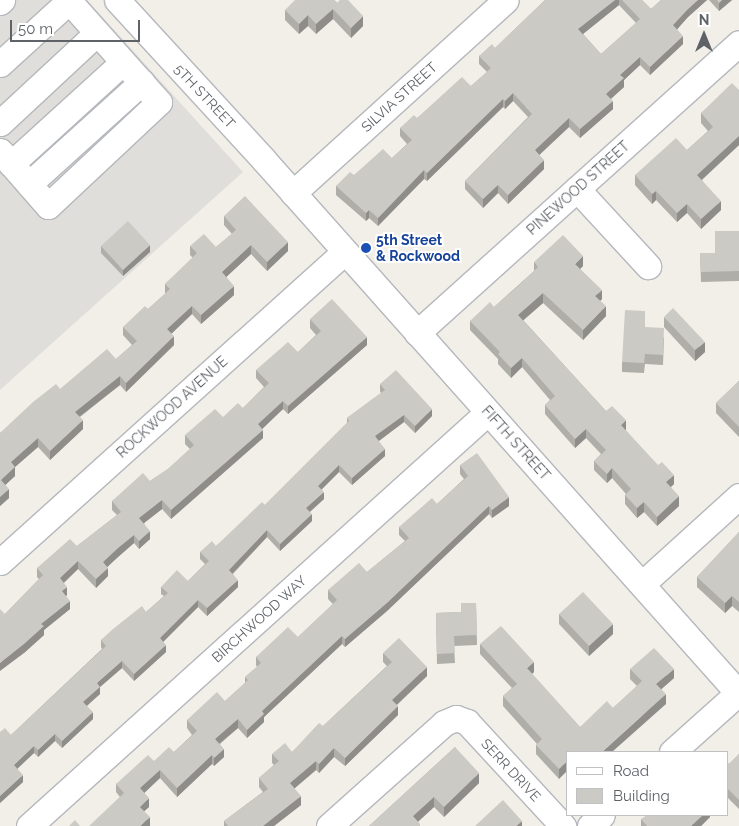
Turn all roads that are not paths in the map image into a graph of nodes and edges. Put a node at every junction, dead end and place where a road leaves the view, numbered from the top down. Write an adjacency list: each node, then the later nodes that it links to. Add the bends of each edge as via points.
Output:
1 (69, 0): 4 (street); 7 (street)
2 (117, 0): 11 (street, 5TH STREET)
3 (506, 0): 11 (street, SILVIA STREET)
4 (98, 33): 6 (street); 8 (street)
5 (739, 43): 10 (street, PINEWOOD STREET)
6 (123, 62): 9 (street); 9 (street, via 142,82 29,184)
7 (0, 64)
8 (0, 122)
9 (5, 158)
10 (577, 189): 13 (street); 14 (street, PINEWOOD STREET)
11 (293, 193): 12 (street, FIFTH STREET)
12 (344, 252): 14 (street, FIFTH STREET); 17 (street, ROCKWOOD AVENUE)
13 (648, 266)
14 (418, 333): 15 (street, FIFTH STREET)
15 (488, 412): 18 (street, FIFTH STREET); 22 (street, BIRCHWOOD WAY)
16 (739, 496): 18 (street)
17 (0, 562)
18 (642, 584): 19 (street, FIFTH STREET)
19 (738, 693): 20 (street)
20 (673, 751)
21 (601, 816): 25 (street)
22 (29, 826)
23 (329, 826): 24 (street, SERR DRIVE, via 444,723 456,718 467,722)
24 (563, 826)
25 (590, 826)

